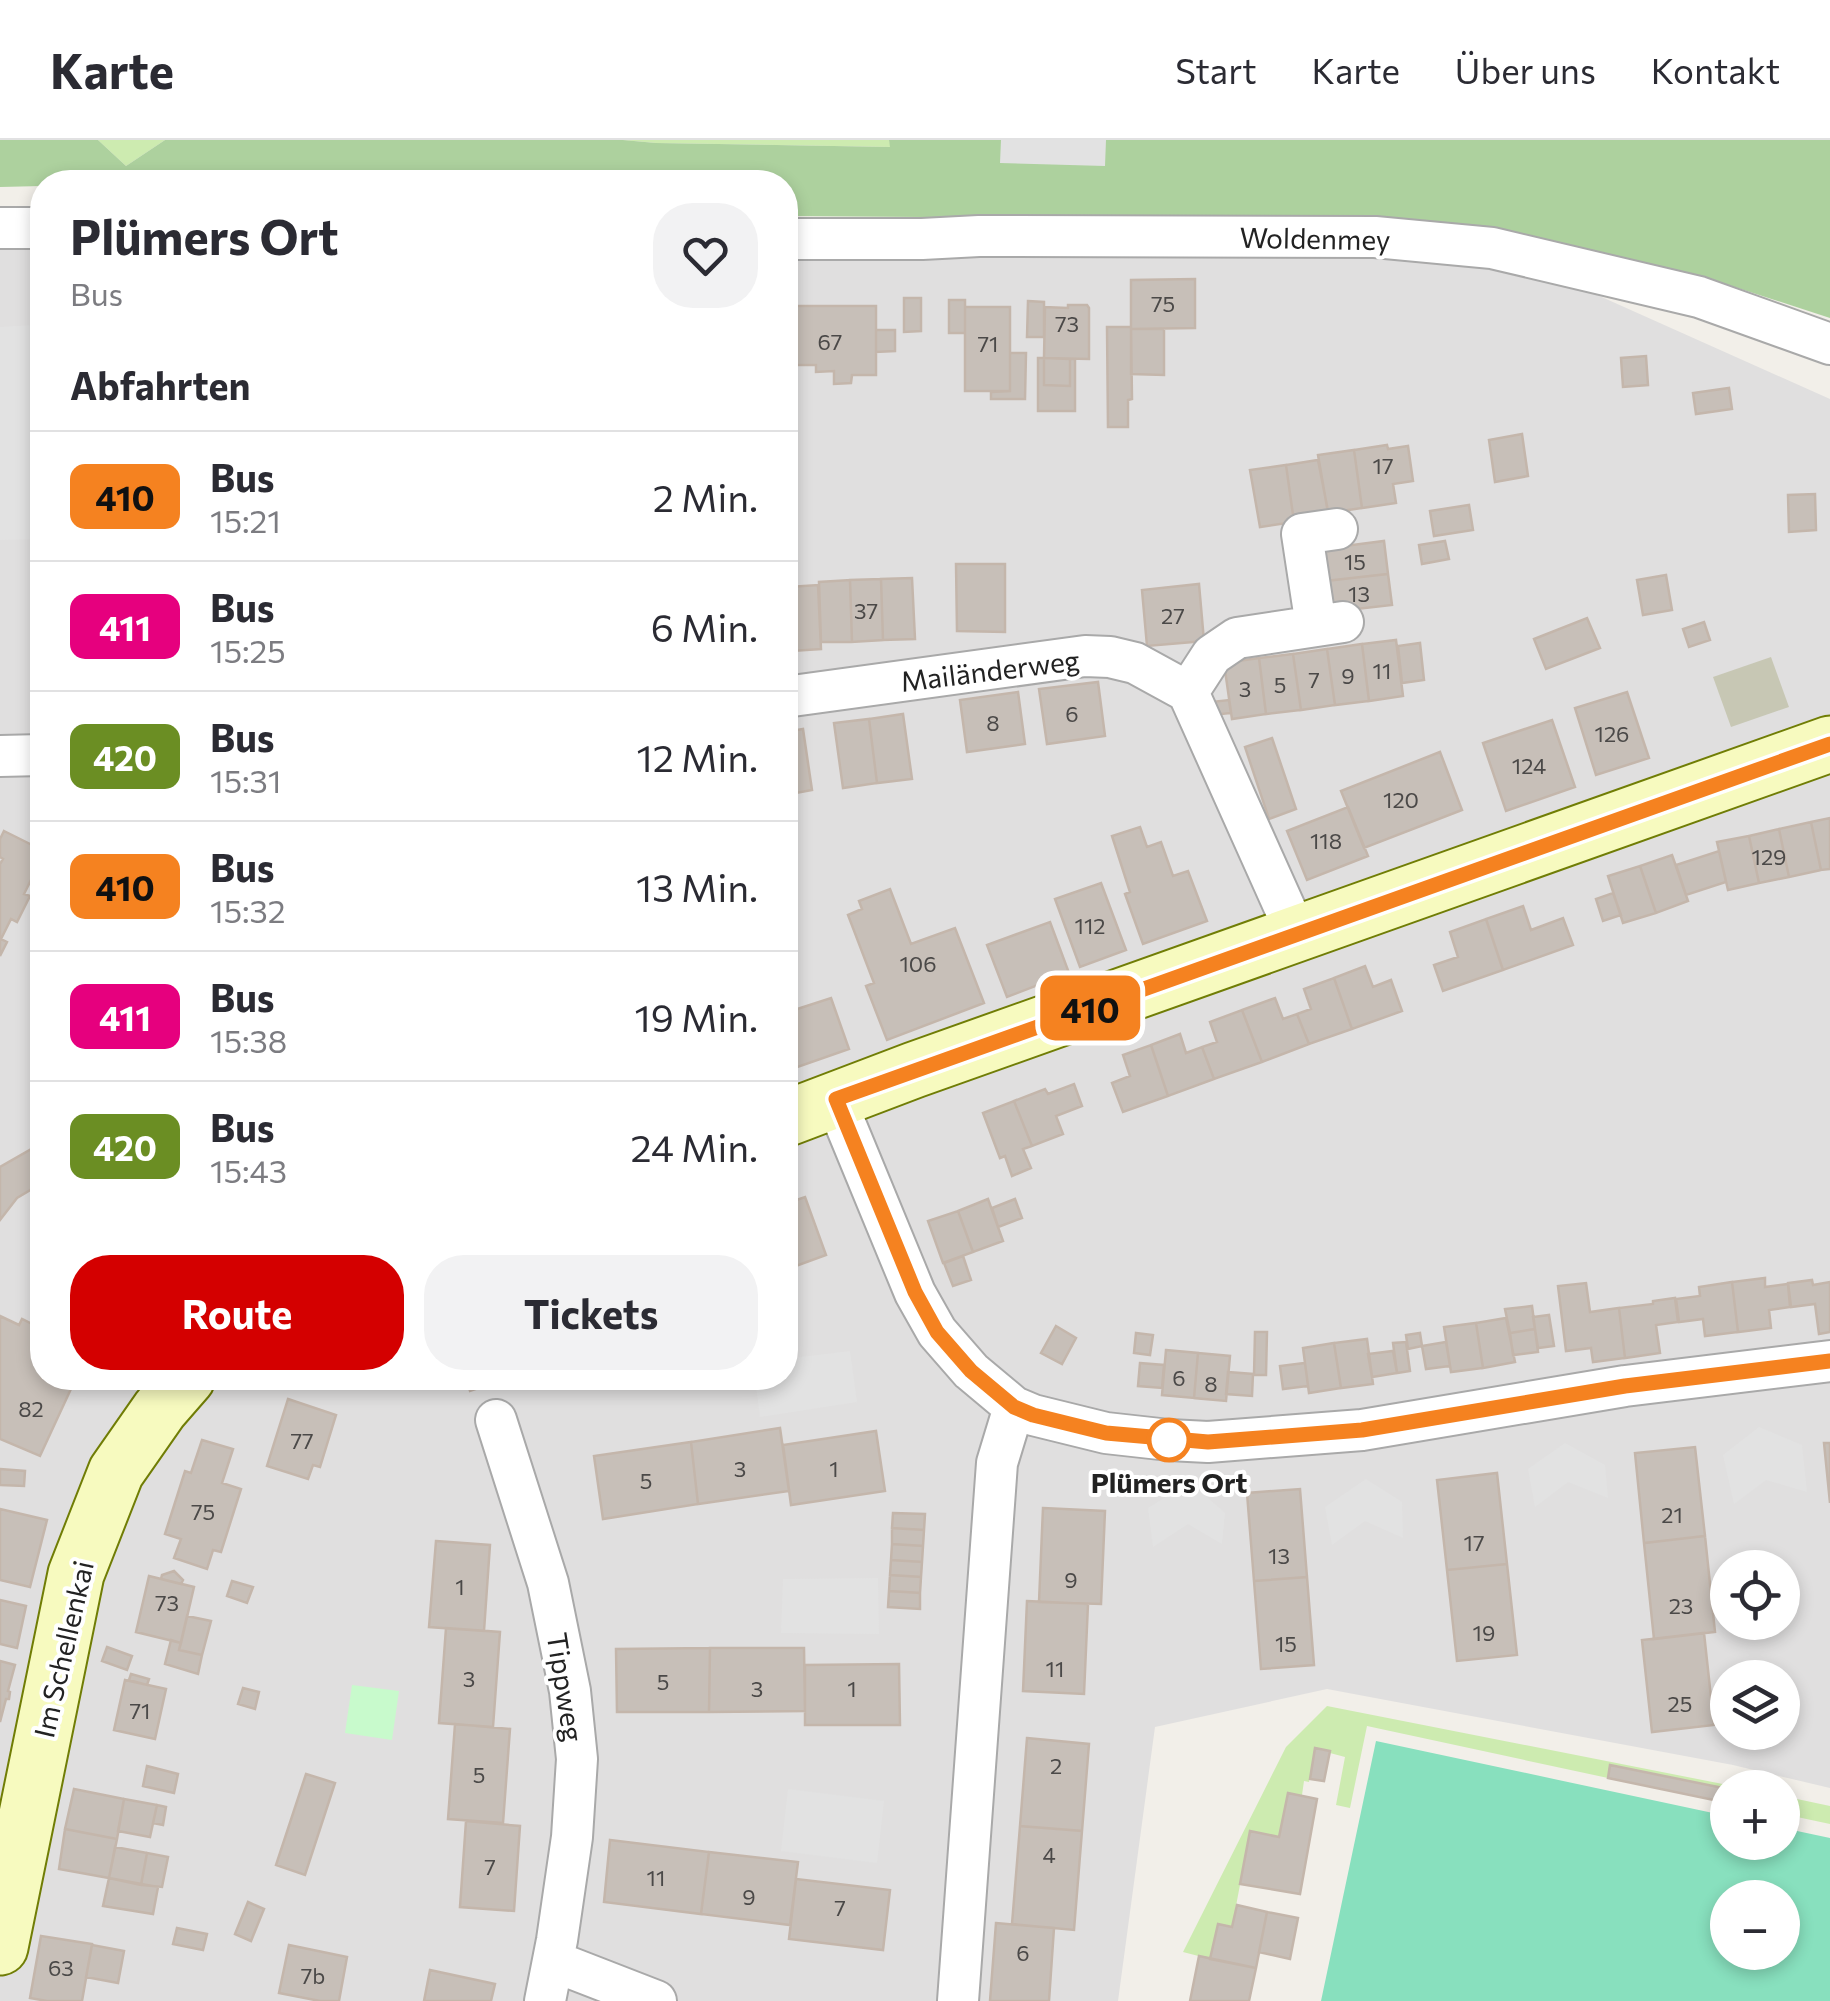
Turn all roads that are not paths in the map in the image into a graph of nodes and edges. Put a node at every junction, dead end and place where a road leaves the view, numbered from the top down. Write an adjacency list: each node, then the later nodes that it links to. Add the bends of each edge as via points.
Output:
1 (0, 228): 2 (street)
2 (30, 228)
3 (798, 239): 4 (street, Woldenmey, via 1375,237 1492,248 1698,297)
4 (1830, 344)
5 (1337, 529): 6 (street, via 1302,534 1329,624 1237,638 1212,655)
6 (1188, 692): 7 (street, Mailänderweg, via 1134,663 1085,656); 11 (street)
7 (798, 695)
8 (1830, 744): 11 (street)
9 (30, 755): 10 (street)
10 (0, 756)
11 (1297, 935): 12 (street)
12 (836, 1099): 13 (street); 16 (street, via 937,1332)
13 (798, 1113)
14 (1830, 1361): 16 (street, via 1625,1386 1362,1430 1208,1442 1106,1433)
15 (177, 1390): 18 (street, Im Schellenkai, via 116,1472 76,1574)
16 (1014, 1407): 22 (street, via 997,1463)
17 (496, 1420): 19 (street, Tippweg, via 548,1582 570,1692 577,1760)
18 (0, 1946)
19 (553, 1961): 20 (street, Tippweg); 21 (street)
20 (544, 2001)
21 (656, 2001)
22 (958, 2001)

